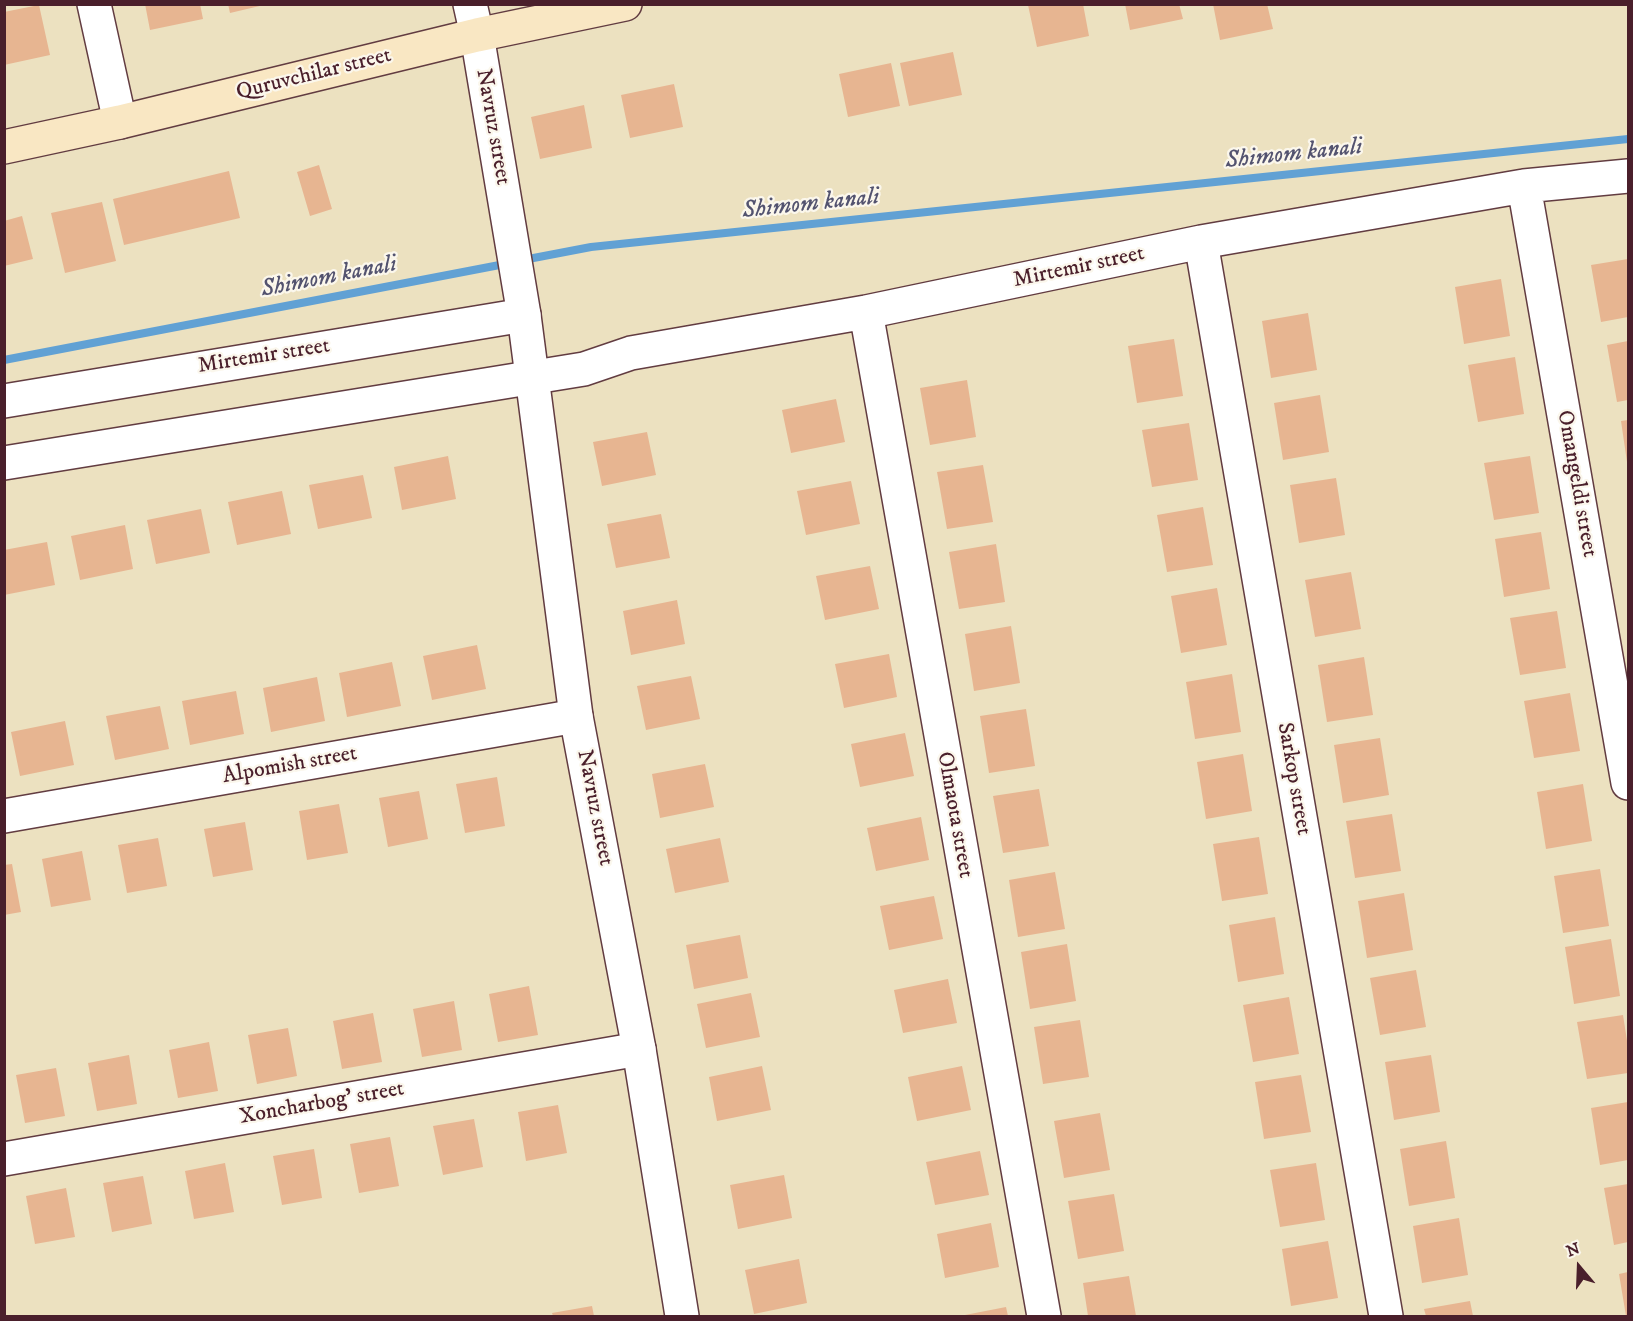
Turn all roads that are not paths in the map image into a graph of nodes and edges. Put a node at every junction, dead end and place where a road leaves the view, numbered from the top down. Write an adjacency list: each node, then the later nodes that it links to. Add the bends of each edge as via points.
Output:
1 (94, 4): 4 (street)
2 (625, 4): 3 (main road, Quruvchilar street)
3 (474, 20): 4 (main road, Quruvchilar street); 9 (street, Navruz street)
4 (120, 122): 5 (main road, Quruvchilar street)
5 (4, 147)
6 (1629, 176): 7 (street, Mirtemir street)
7 (1524, 186): 8 (street, Mirtemir street); 15 (street, Omangeldi street)
8 (1201, 242): 10 (street, Mirtemir street); 21 (street, Sarkop street)
9 (523, 306): 11 (street, Navruz street); 12 (street, Mirtemir street)
10 (866, 312): 11 (street, Mirtemir street, via 631,353 584,369); 20 (street, Olmaota street)
11 (532, 377): 13 (street, Mirtemir street); 14 (street, Navruz street)
12 (4, 401)
13 (4, 463)
14 (576, 716): 16 (street, Alpomish street); 17 (street, Navruz street)
15 (1629, 783)
16 (4, 816)
17 (639, 1049): 18 (street, Xoncharbog' street); 19 (street, Navruz street)
18 (4, 1159)
19 (682, 1317)
20 (1044, 1317)
21 (1386, 1317)

